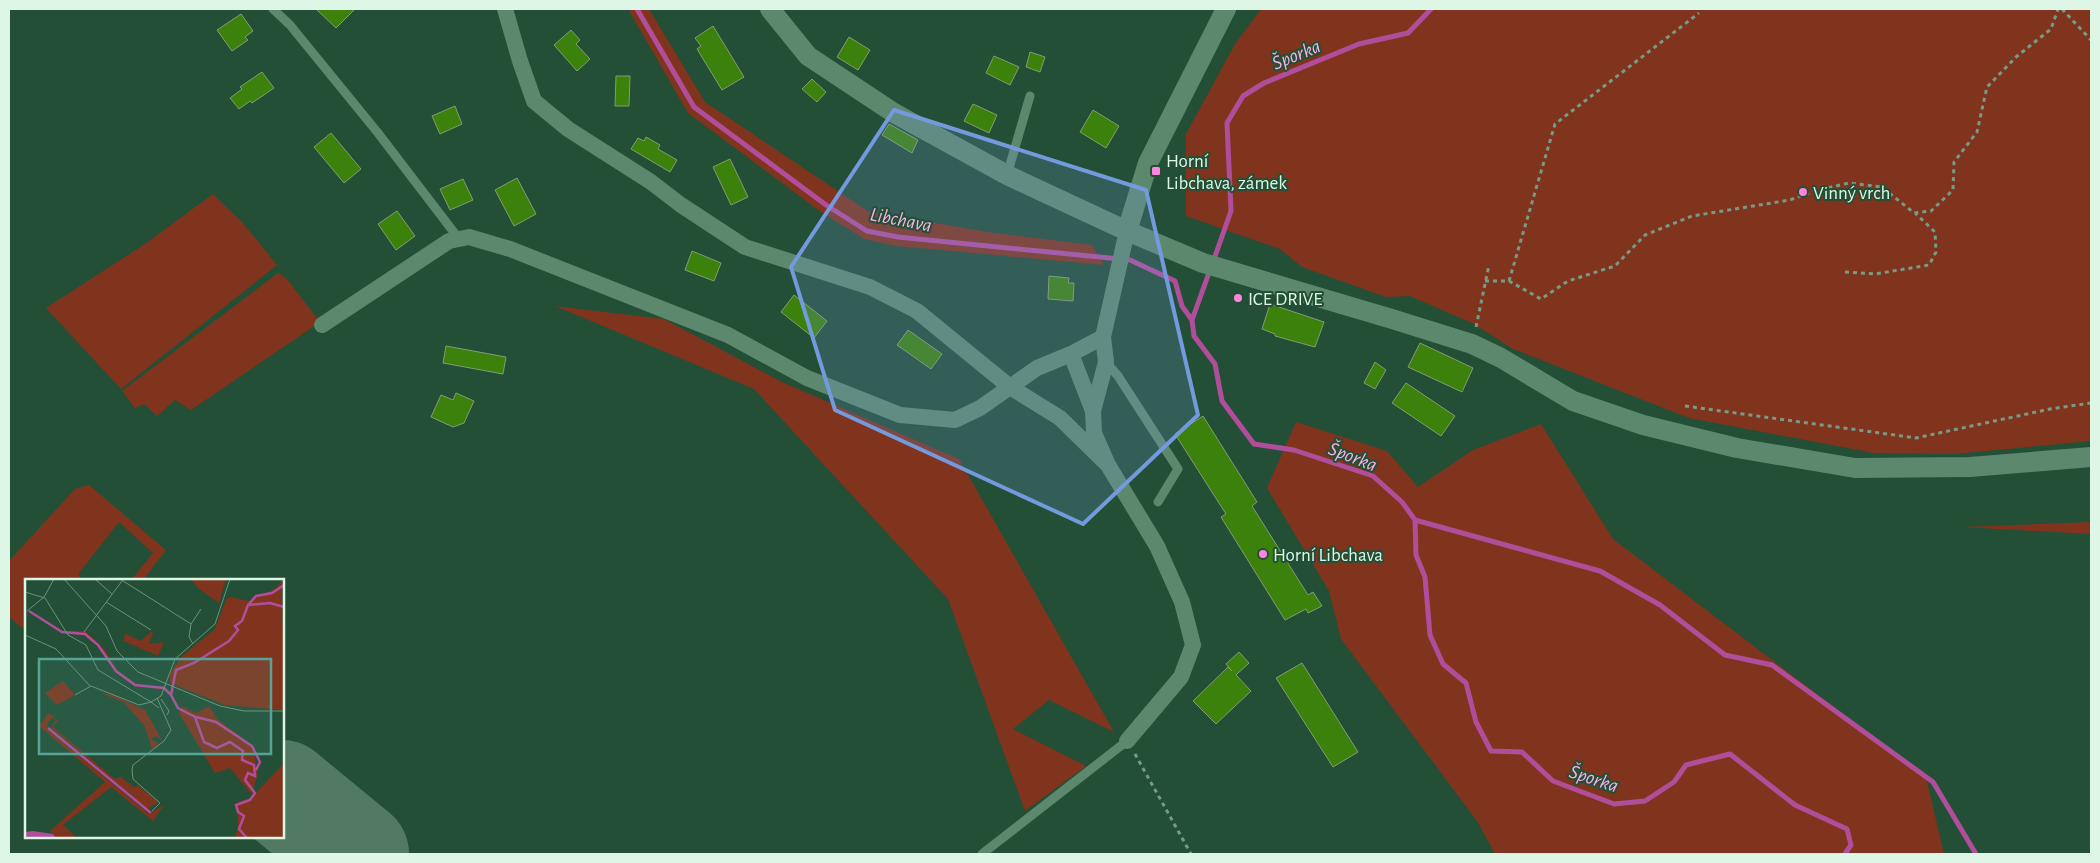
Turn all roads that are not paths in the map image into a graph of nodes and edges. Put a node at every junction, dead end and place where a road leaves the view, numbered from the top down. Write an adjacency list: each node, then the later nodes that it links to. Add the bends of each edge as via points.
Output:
1 (273, 9): 7 (lane, via 290,25 372,125)
2 (506, 9): 13 (street, via 534,101 568,129 745,247 870,287 917,311)
3 (770, 9): 6 (street, via 808,56 894,113)
4 (1226, 9): 8 (street, via 1148,163)
5 (1030, 96): 6 (lane)
6 (1007, 175): 8 (street)
7 (459, 239): 9 (street, via 449,241); 13 (street, via 469,237 510,249 728,334 807,378 900,415 956,420)
8 (1125, 240): 10 (street); 15 (street, via 1472,344 1573,401 1643,425 1737,448 1855,468 1970,467)
9 (322, 325)
10 (1103, 337): 11 (street); 12 (street)
11 (1071, 354): 13 (street, via 1036,368); 14 (street)
12 (1106, 362): 14 (street); 17 (lane, via 1178,470)
13 (1010, 387): 16 (street, via 1060,418)
14 (1093, 411): 16 (street, via 1094,433)
15 (2091, 457)
16 (1108, 465): 18 (street, via 1157,546 1182,602 1193,645 1181,677)
17 (1158, 502)
18 (1127, 741): 19 (lane)
19 (982, 854)

